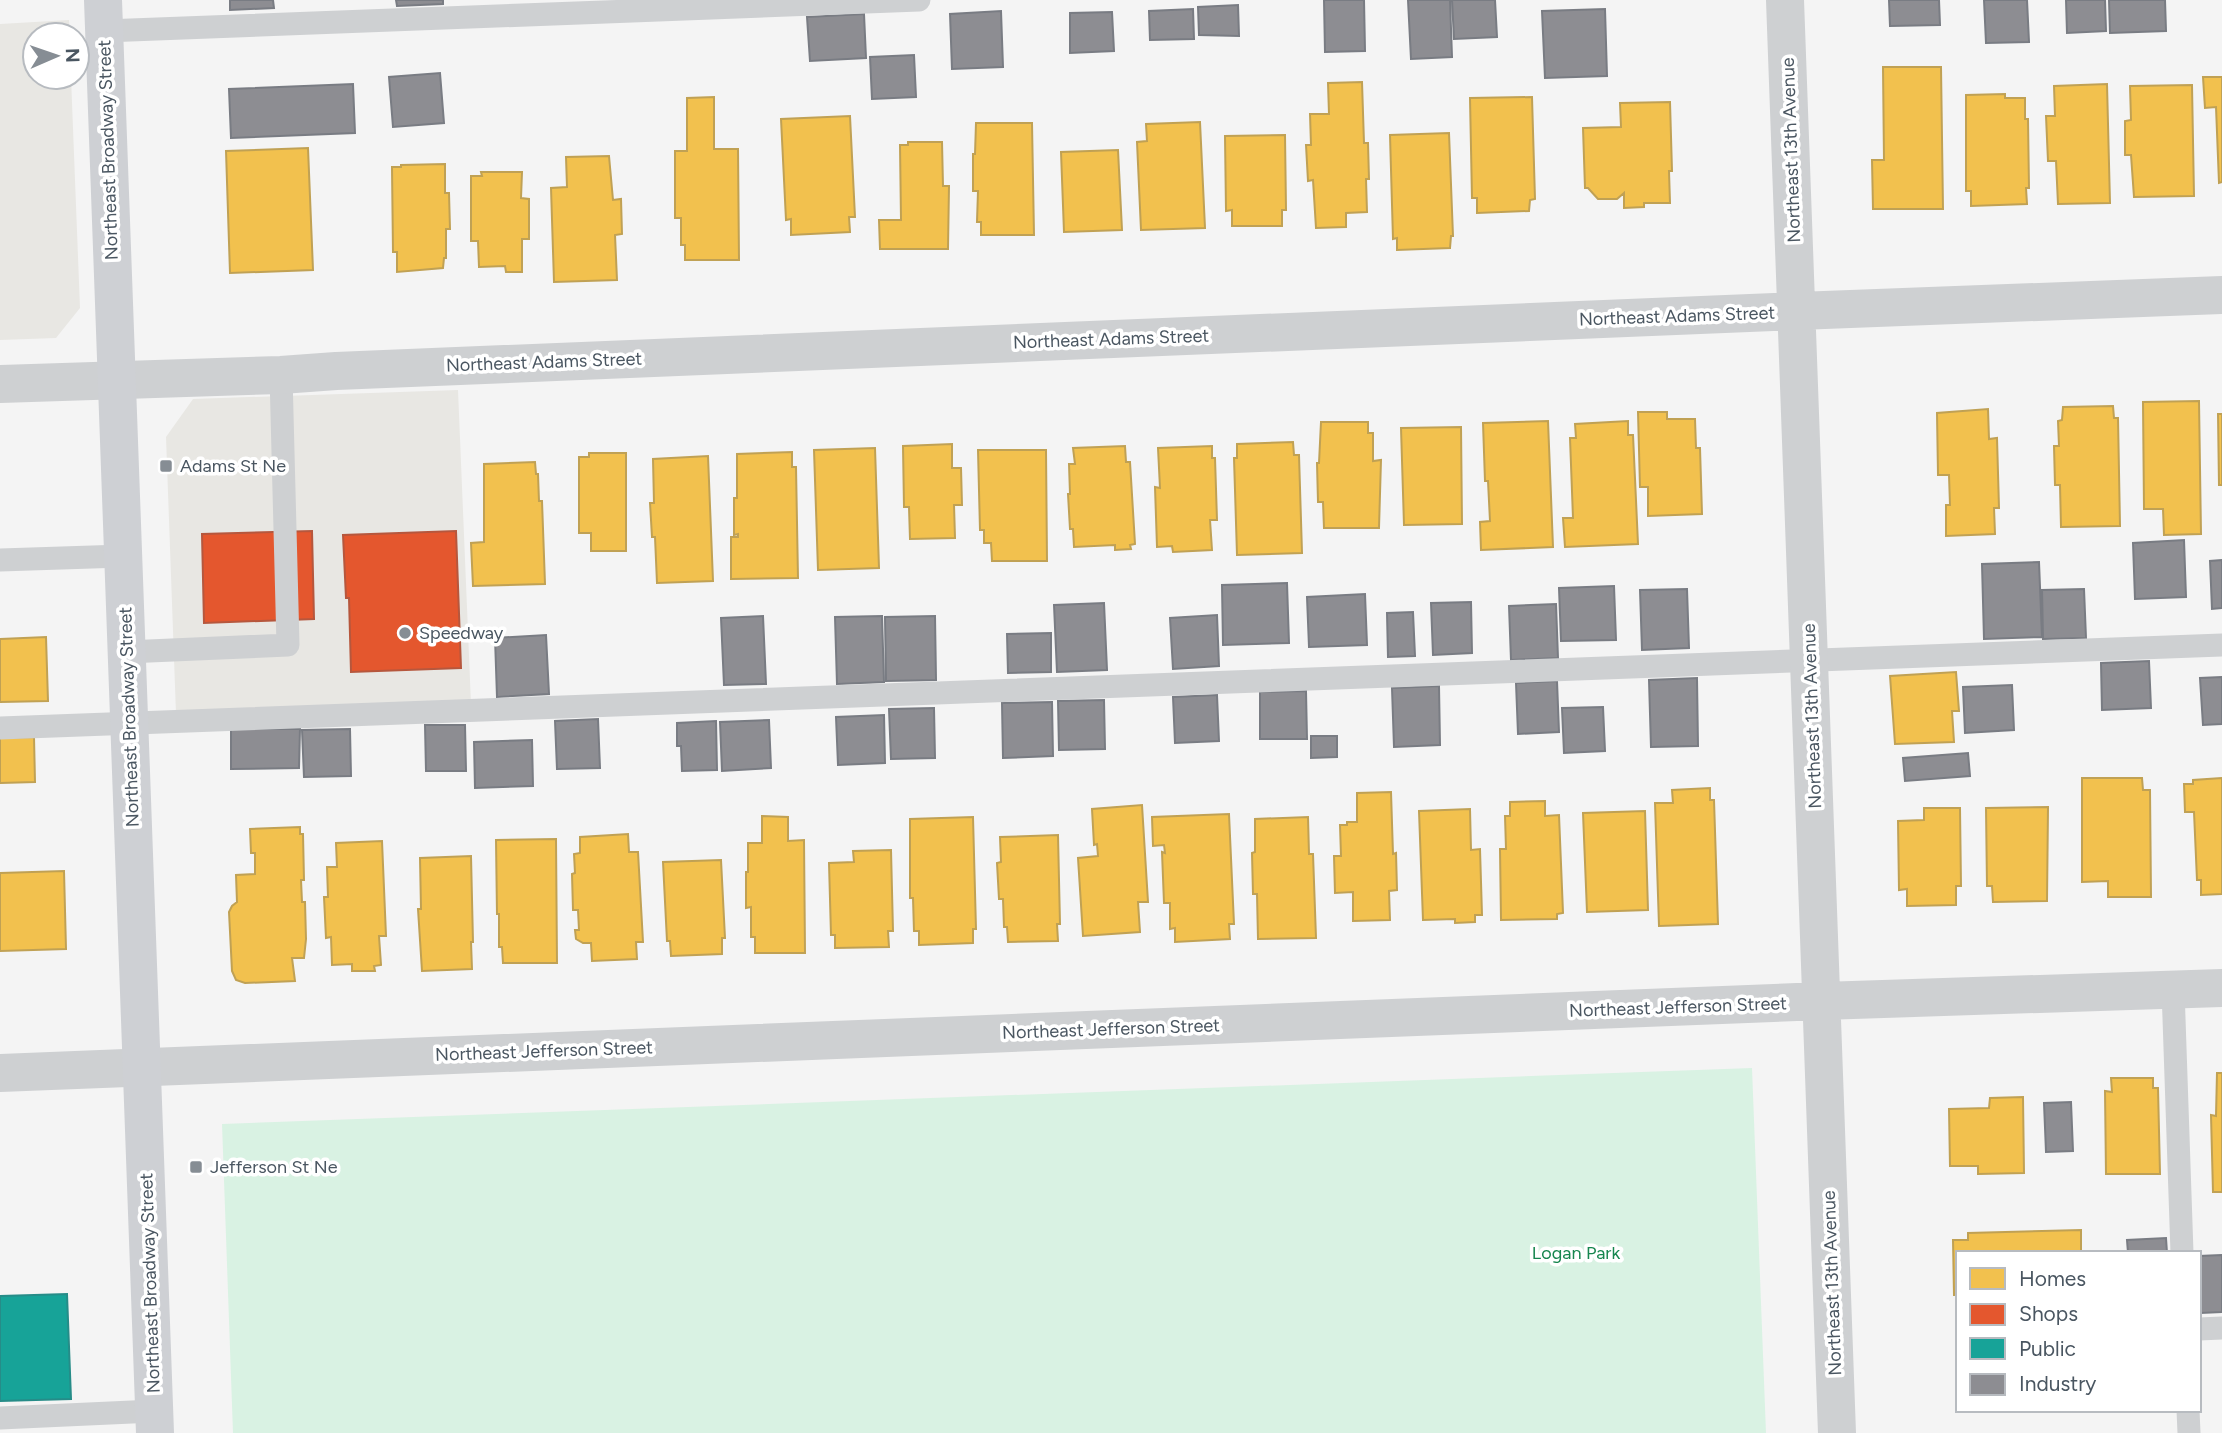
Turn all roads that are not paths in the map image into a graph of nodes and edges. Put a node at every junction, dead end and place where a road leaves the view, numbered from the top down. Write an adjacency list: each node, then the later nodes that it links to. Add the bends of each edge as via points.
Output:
1 (919, 0): 3 (lane)
2 (1786, 0): 5 (street, Northeast 13th Avenue)
3 (103, 16): 7 (main road, Northeast Broadway Street)
4 (2222, 295): 5 (street, Northeast Adams Street)
5 (1798, 311): 6 (street, Northeast Adams Street); 13 (street, Northeast 13th Avenue)
6 (281, 375): 7 (street, Northeast Adams Street); 12 (lane, via 288,645)
7 (116, 380): 8 (street, Northeast Adams Street); 9 (main road, Northeast Broadway Street)
8 (0, 384)
9 (123, 556): 10 (lane); 12 (main road, Northeast Broadway Street)
10 (0, 560)
11 (2222, 645): 13 (lane)
12 (126, 652): 14 (main road, Northeast Broadway Street)
13 (1810, 659): 14 (lane); 18 (street, Northeast 13th Avenue)
14 (129, 722): 15 (lane); 19 (main road, Northeast Broadway Street)
15 (0, 728)
16 (2222, 988): 17 (street, Northeast Jefferson Street)
17 (2173, 989): 18 (street, Northeast Jefferson Street); 21 (lane)
18 (1822, 1001): 19 (street, Northeast Jefferson Street); 27 (street, Northeast 13th Avenue)
19 (142, 1067): 20 (street, Northeast Jefferson Street); 26 (main road, Northeast Broadway Street)
20 (0, 1073)
21 (2182, 1251)
22 (2222, 1328): 23 (lane)
23 (2201, 1329)
24 (2189, 1412): 28 (lane)
25 (0, 1418): 26 (lane)
26 (155, 1422)
27 (1837, 1433)
28 (2189, 1433)

